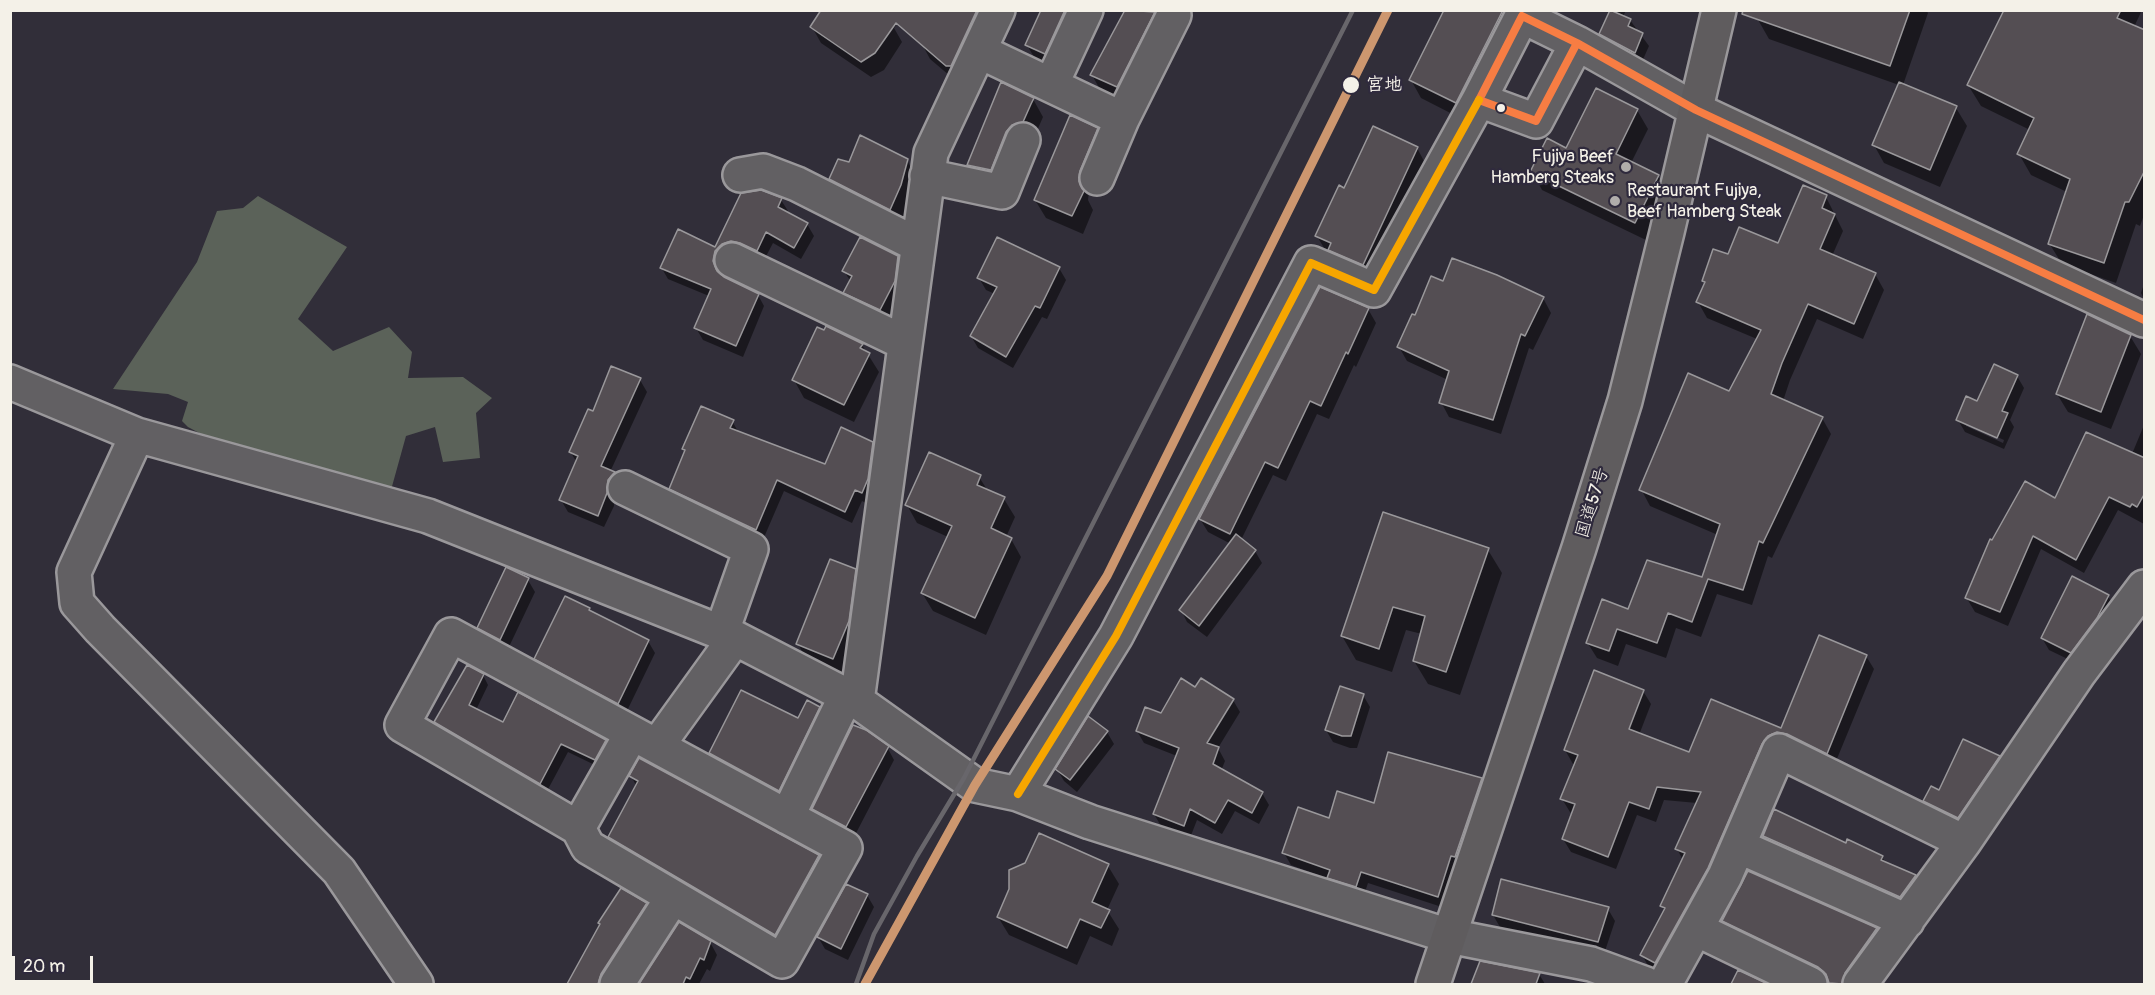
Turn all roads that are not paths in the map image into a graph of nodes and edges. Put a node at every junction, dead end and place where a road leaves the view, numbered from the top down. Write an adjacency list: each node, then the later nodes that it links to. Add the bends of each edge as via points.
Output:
1 (998, 10): 6 (street)
2 (1086, 10): 7 (street)
3 (1719, 10): 9 (main road, 国道57号)
4 (1174, 15): 10 (street)
5 (1577, 44): 8 (street, via 1536,121); 8 (street, via 1522,16); 9 (street)
6 (979, 51): 7 (street); 13 (street, via 931,153)
7 (1051, 85): 10 (street)
8 (1479, 100): 26 (street, via 1374,290 1311,263 1116,636)
9 (1696, 110): 17 (main road); 34 (main road, 国道57号, via 1625,400 1576,559)
10 (1122, 119): 14 (street)
11 (1023, 140): 13 (street, via 1002,192)
12 (740, 175): 15 (street, via 763,171)
13 (927, 176): 15 (street)
14 (1097, 178)
15 (918, 245): 18 (street)
16 (732, 260): 18 (street)
17 (2145, 321)
18 (905, 343): 24 (street)
19 (10, 382): 20 (street)
20 (137, 435): 23 (street, via 428,516); 35 (street, via 74,572 77,603 339,871)
21 (625, 488): 23 (street, via 751,549)
22 (2145, 587): 29 (street, via 2079,673)
23 (728, 636): 24 (street); 25 (street)
24 (851, 698): 26 (street, via 975,785); 27 (street)
25 (644, 739): 27 (street); 28 (street); 28 (street, via 451,634 402,725)
26 (1018, 794): 34 (street, via 1090,822)
27 (787, 817): 31 (street, via 845,848 782,961)
28 (578, 828): 31 (street, via 588,847)
29 (1964, 842): 30 (street, via 1779,751); 32 (street)
30 (1738, 846): 32 (street); 33 (street)
31 (673, 897): 36 (street)
32 (1907, 921): 41 (street)
33 (1696, 929): 39 (street); 40 (street)
34 (1449, 936): 37 (main road, 国道57号); 38 (street, via 1591,964)
35 (416, 984)
36 (617, 984)
37 (1432, 984)
38 (1646, 984)
39 (1665, 984)
40 (1810, 984)
41 (1860, 984)

